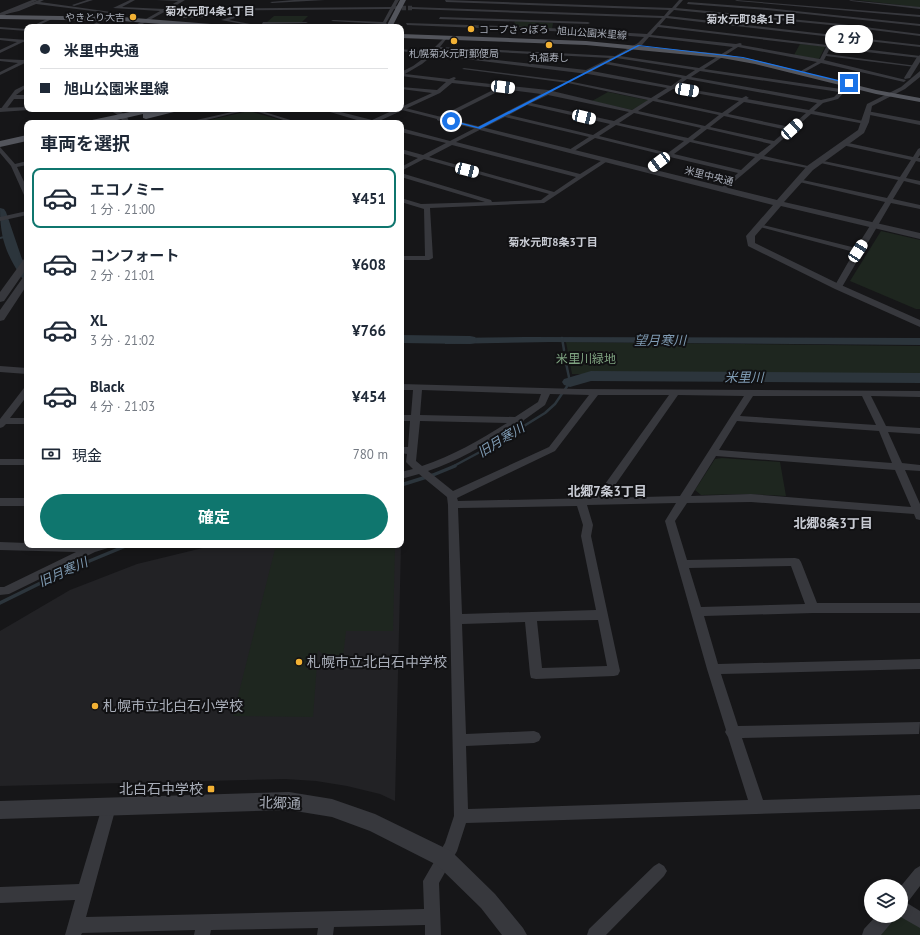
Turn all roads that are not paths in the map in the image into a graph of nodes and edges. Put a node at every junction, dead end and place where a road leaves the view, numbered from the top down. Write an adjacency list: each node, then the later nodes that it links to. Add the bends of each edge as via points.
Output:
1 (19, 0): 2 (street)
2 (26, 0): 49 (street, via 5,9)
3 (42, 0): 15 (street)
4 (91, 0): 30 (street)
5 (133, 0): 31 (street)
6 (159, 0): 7 (street); 23 (street)
7 (183, 0): 8 (street); 41 (street)
8 (187, 0)
9 (323, 0): 16 (street); 36 (street)
10 (397, 0): 32 (street)
11 (403, 0): 85 (main road)
12 (591, 0): 29 (street)
13 (737, 0): 19 (street)
14 (851, 0): 20 (street)
15 (36, 1): 30 (street); 49 (street); 49 (street)
16 (272, 1): 35 (street)
17 (447, 1): 21 (street); 44 (street)
18 (680, 1): 22 (street); 38 (street); 39 (street)
19 (767, 1): 39 (street); 40 (street)
20 (860, 1): 33 (street); 40 (street)
21 (520, 2): 29 (street); 46 (street)
22 (671, 2)
23 (154, 3)
24 (344, 4): 37 (street)
25 (149, 5): 34 (street)
26 (214, 5): 42 (street)
27 (243, 5): 43 (street)
28 (367, 6): 32 (street); 37 (street); 70 (street)
29 (590, 6): 38 (street); 48 (street)
30 (70, 7): 45 (street)
31 (115, 8): 34 (street); 45 (street)
32 (394, 8): 84 (street)
33 (920, 8)
34 (142, 9): 41 (street)
35 (269, 9): 36 (street); 43 (street)
36 (317, 9): 37 (street); 65 (street)
37 (341, 9): 69 (street)
38 (673, 9): 59 (street); 63 (street)
39 (767, 9): 59 (street); 60 (street)
40 (853, 9): 56 (street); 60 (street)
41 (165, 10): 42 (street); 50 (street)
42 (211, 10): 43 (street); 58 (street)
43 (240, 10): 52 (street)
44 (443, 10): 46 (street); 47 (street); 62 (street)
45 (109, 12): 61 (street)
46 (516, 12): 48 (street); 67 (street)
47 (408, 14): 88 (street)
48 (589, 15): 55 (street); 73 (street)
49 (0, 16): 61 (main road); 64 (main road)
50 (154, 16): 51 (street); 68 (street)
51 (161, 16)
52 (237, 16): 53 (street); 79 (street, via 223,20)
53 (244, 16)
54 (272, 16): 80 (street)
55 (628, 16): 63 (street); 72 (street)
56 (920, 16)
57 (176, 17): 58 (street)
58 (205, 17): 78 (street)
59 (761, 17): 86 (street); 91 (street)
60 (847, 17): 86 (street); 87 (street)
61 (96, 18): 68 (main road)
62 (440, 18): 67 (street); 88 (street)
63 (665, 18): 89 (street); 91 (street)
64 (50, 19): 66 (main road); 74 (street)
65 (309, 19): 81 (street); 82 (street)
66 (104, 20): 68 (main road); 75 (street)
67 (513, 20): 71 (street); 93 (street)
68 (146, 21): 76 (street); 77 (main road); 78 (main road)
69 (332, 22): 70 (street)
70 (358, 22): 83 (street)
71 (556, 22): 73 (street); 95 (street)
72 (623, 22)
73 (588, 23): 97 (street)
74 (39, 24)
75 (96, 24)
76 (140, 24)
77 (174, 24)
78 (192, 24)
79 (253, 24)
80 (262, 24)
81 (269, 24)
82 (305, 24)
83 (372, 24)
84 (388, 24)
85 (388, 24)
86 (841, 25): 101 (street); 103 (street)
87 (920, 25)
88 (437, 26): 93 (street)
89 (657, 26): 102 (street); 104 (street)
90 (618, 27): 98 (street)
91 (753, 27): 103 (street); 104 (street)
92 (0, 28): 94 (street)
93 (510, 28): 95 (street); 108 (street)
94 (24, 30)
95 (554, 30): 97 (street)
96 (24, 31): 107 (street)
97 (587, 31): 98 (street); 113 (street)
98 (613, 32): 102 (street)
99 (404, 35): 108 (main road, 旭山公園米里線)
100 (404, 35): 105 (main road, 旭山公園米里線)
101 (920, 35)
102 (648, 36): 115 (street); 116 (street)
103 (834, 36): 117 (street); 118 (street)
104 (746, 37): 114 (street); 116 (street)
105 (445, 38): 110 (main road, 旭山公園米里線); 119 (street)
106 (0, 39): 107 (street)
107 (5, 39): 109 (street)
108 (507, 39): 110 (main road, 旭山公園米里線); 112 (main road, 旭山公園米里線); 113 (main road, 旭山公園米里線)
109 (24, 40)
110 (488, 40): 121 (street)
111 (24, 41): 122 (street)
112 (541, 41): 115 (main road, 旭山公園米里線); 123 (street)
113 (586, 41): 115 (main road, 旭山公園米里線)
114 (798, 43): 117 (street); 127 (street)
115 (636, 46): 126 (main road, 旭山公園米里線); 129 (street)
116 (739, 46): 126 (street); 127 (street)
117 (829, 46): 128 (street); 130 (street)
118 (920, 46)
119 (438, 48): 121 (street); 125 (street)
120 (404, 50): 125 (street)
121 (484, 50): 123 (street); 132 (street)
122 (0, 52)
123 (540, 52): 124 (street); 139 (street)
124 (572, 53): 129 (street); 131 (street)
125 (432, 54): 132 (street); 145 (street, via 416,68)
126 (723, 55): 143 (street); 146 (main road, 旭山公園米里線); 149 (main road, 旭山公園米里線)
127 (791, 55): 135 (street)
128 (825, 55): 135 (street); 140 (street)
129 (616, 57): 138 (street); 143 (street)
130 (920, 57): 140 (street)
131 (568, 58)
132 (475, 59): 139 (street); 142 (street)
133 (0, 60): 134 (street)
134 (24, 61)
135 (821, 61): 146 (street); 150 (street)
136 (24, 62): 147 (street)
137 (564, 63): 141 (street)
138 (604, 63): 144 (street); 151 (street)
139 (528, 65): 141 (street)
140 (915, 66): 150 (street)
141 (560, 68): 144 (street)
142 (464, 69): 152 (street); 153 (street)
143 (701, 69): 149 (street); 151 (street)
144 (587, 72): 153 (street); 158 (street)
145 (404, 73)
146 (803, 73): 149 (main road, 旭山公園米里線); 155 (main road, 旭山公園米里線); 168 (main road, 旭山公園米里線)
147 (0, 74)
148 (404, 74): 152 (street)
149 (778, 75): 156 (street); 164 (street)
150 (915, 76): 168 (street); 168 (street, via 898,92)
151 (688, 78): 158 (street); 163 (street)
152 (451, 81): 157 (street); 165 (street)
153 (568, 82): 154 (street); 162 (street)
154 (561, 85)
155 (848, 85): 164 (street); 168 (main road, 旭山公園米里線)
156 (763, 86): 163 (street); 167 (street)
157 (503, 87): 166 (street); 195 (street)
158 (673, 87): 175 (street); 176 (street)
159 (24, 88): 170 (street)
160 (404, 88): 165 (street)
161 (554, 89): 166 (street)
162 (607, 90): 169 (street); 175 (street)
163 (757, 90): 173 (street); 176 (street)
164 (841, 91): 173 (street, via 836,98)
165 (438, 92): 179 (street)
166 (548, 93): 177 (street); 178 (street)
167 (807, 93)
168 (890, 93): 174 (main road, 旭山公園米里線); 192 (street, via 869,105)
169 (601, 94)
170 (12, 97): 171 (street); 181 (street)
171 (24, 97)
172 (594, 98): 177 (street)
173 (821, 99): 191 (street)
174 (920, 99)
175 (653, 100): 190 (street); 193 (street)
176 (743, 100): 191 (street); 193 (street)
177 (588, 101): 190 (street)
178 (526, 104): 194 (street); 203 (street)
179 (404, 108)
180 (24, 109): 181 (street)
181 (1, 110)
182 (404, 110): 195 (street, 米里中央通)
183 (115, 112): 196 (street)
184 (148, 112): 196 (main road)
185 (162, 112): 196 (main road)
186 (236, 112): 197 (street)
187 (260, 112): 198 (street)
188 (334, 112): 199 (street)
189 (395, 112): 200 (street)
190 (634, 112): 203 (street); 204 (street)
191 (810, 113): 201 (street); 206 (street)
192 (867, 113): 201 (street); 202 (street)
193 (724, 114): 204 (street); 206 (street)
194 (504, 115): 205 (street); 208 (street)
195 (440, 119): 205 (street, 米里中央通)
196 (126, 120)
197 (200, 120)
198 (287, 120)
199 (362, 120)
200 (379, 120)
201 (865, 122): 215 (street, via 861,132)
202 (920, 122)
203 (615, 124): 208 (street); 210 (street)
204 (707, 127): 210 (street); 211 (street)
205 (479, 128): 212 (street); 218 (street, 米里中央通)
206 (792, 129): 211 (street)
207 (404, 131): 212 (street)
208 (594, 137): 218 (street); 220 (street)
209 (24, 139): 213 (main road)
210 (688, 140): 220 (street); 221 (street)
211 (776, 142): 221 (street)
212 (451, 143): 222 (street); 233 (street)
213 (0, 144)
214 (24, 144): 216 (main road)
215 (844, 144): 223 (street); 225 (street)
216 (0, 149): 227 (street)
217 (920, 150): 223 (street)
218 (571, 151): 224 (street, 米里中央通)
219 (404, 152): 222 (street)
220 (669, 154): 230 (street); 231 (street)
221 (760, 157): 229 (street); 231 (street)
222 (423, 158): 228 (street); 239 (street)
223 (917, 159): 234 (street)
224 (606, 160): 230 (street, 米里中央通); 233 (street)
225 (819, 162): 229 (street); 234 (street)
226 (24, 164): 227 (street)
227 (14, 166): 237 (street)
228 (404, 168)
229 (810, 168): 235 (street)
230 (648, 170): 238 (street, 米里中央通)
231 (742, 172): 238 (street)
232 (404, 176): 242 (street)
233 (580, 176): 239 (street)
234 (903, 180): 236 (street); 240 (street)
235 (798, 181): 240 (street); 243 (street)
236 (920, 183)
237 (24, 188)
238 (722, 189): 243 (street, 米里中央通)
239 (555, 194): 242 (street, via 542,202)
240 (890, 200): 245 (street); 248 (street)
241 (404, 201): 244 (street)
242 (499, 203): 244 (street)
243 (780, 203): 248 (street, 米里中央通); 249 (street)
244 (418, 206): 252 (street, via 427,208 430,258)
245 (920, 207)
246 (24, 214): 247 (street)
247 (0, 219)
248 (875, 225): 250 (street, 米里中央通); 251 (street)
249 (759, 226): 251 (street); 255 (street, via 750,236 752,244)
250 (920, 236)
251 (858, 251): 255 (street)
252 (404, 258)
253 (24, 265): 256 (street)
254 (24, 282): 257 (street)
255 (838, 287): 258 (street)
256 (0, 299)
257 (0, 318)
258 (920, 324)
259 (0, 369): 260 (street)
260 (24, 371)
261 (404, 387): 262 (street)
262 (418, 388): 263 (street); 272 (street)
263 (550, 391): 264 (street); 273 (street, via 542,403)
264 (596, 392): 265 (street); 287 (street, via 552,449)
265 (676, 392): 266 (street); 292 (street)
266 (750, 393): 267 (street); 270 (street)
267 (865, 393): 269 (street); 276 (street)
268 (24, 394): 275 (street)
269 (920, 394)
270 (735, 417): 276 (street); 280 (street)
271 (404, 418): 272 (street)
272 (415, 418): 273 (street); 279 (street)
273 (520, 420): 286 (street, via 444,462)
274 (24, 421): 275 (street)
275 (2, 423)
276 (882, 428): 277 (street); 283 (street)
277 (920, 431)
278 (404, 450): 279 (street)
279 (412, 451): 286 (street, via 411,462)
280 (713, 452): 283 (street); 288 (street)
281 (0, 462): 282 (street)
282 (24, 462)
283 (899, 467): 284 (street); 293 (street)
284 (920, 468)
285 (404, 476): 286 (street)
286 (427, 476): 287 (street)
287 (453, 500): 291 (street); 306 (street)
288 (683, 500): 292 (street); 293 (street, via 751,498); 299 (street, via 670,522)
289 (0, 502): 290 (street)
290 (24, 502)
291 (581, 502): 292 (street); 304 (street, via 588,525 586,536)
292 (598, 502)
293 (919, 512)
294 (0, 546): 295 (street)
295 (24, 547)
296 (61, 548): 298 (street)
297 (94, 548): 298 (street)
298 (91, 549): 300 (street, via 5,591)
299 (682, 564): 301 (street, via 795,562); 303 (street)
300 (0, 591)
301 (813, 608): 302 (street); 303 (street)
302 (920, 608)
303 (696, 612): 308 (street)
304 (603, 615): 305 (street); 305 (street, via 614,670 536,674)
305 (531, 617): 306 (street)
306 (456, 619): 312 (street)
307 (920, 664): 308 (street)
308 (713, 669): 310 (street)
309 (919, 728): 310 (street)
310 (732, 732): 315 (street)
311 (534, 737): 312 (street)
312 (459, 740): 317 (street)
313 (920, 802): 315 (street)
314 (109, 807): 316 (street, 北郷通); 318 (street, 北郷通, via 289,801 332,808 375,823); 322 (street)
315 (758, 808): 317 (street)
316 (0, 810)
317 (461, 816): 318 (street, via 452,846)
318 (444, 858): 325 (street, via 431,881); 332 (street, 北郷通, via 488,901)
319 (659, 871): 333 (street)
320 (920, 874): 321 (street)
321 (908, 889)
322 (85, 892): 323 (street); 330 (street)
323 (0, 895)
324 (908, 912): 326 (street)
325 (432, 917): 328 (street); 331 (street)
326 (920, 920)
327 (880, 923): 334 (street)
328 (326, 927): 329 (street)
329 (203, 929): 330 (street)
330 (75, 930)
331 (433, 935)
332 (516, 935)
333 (595, 935)
334 (870, 935)

